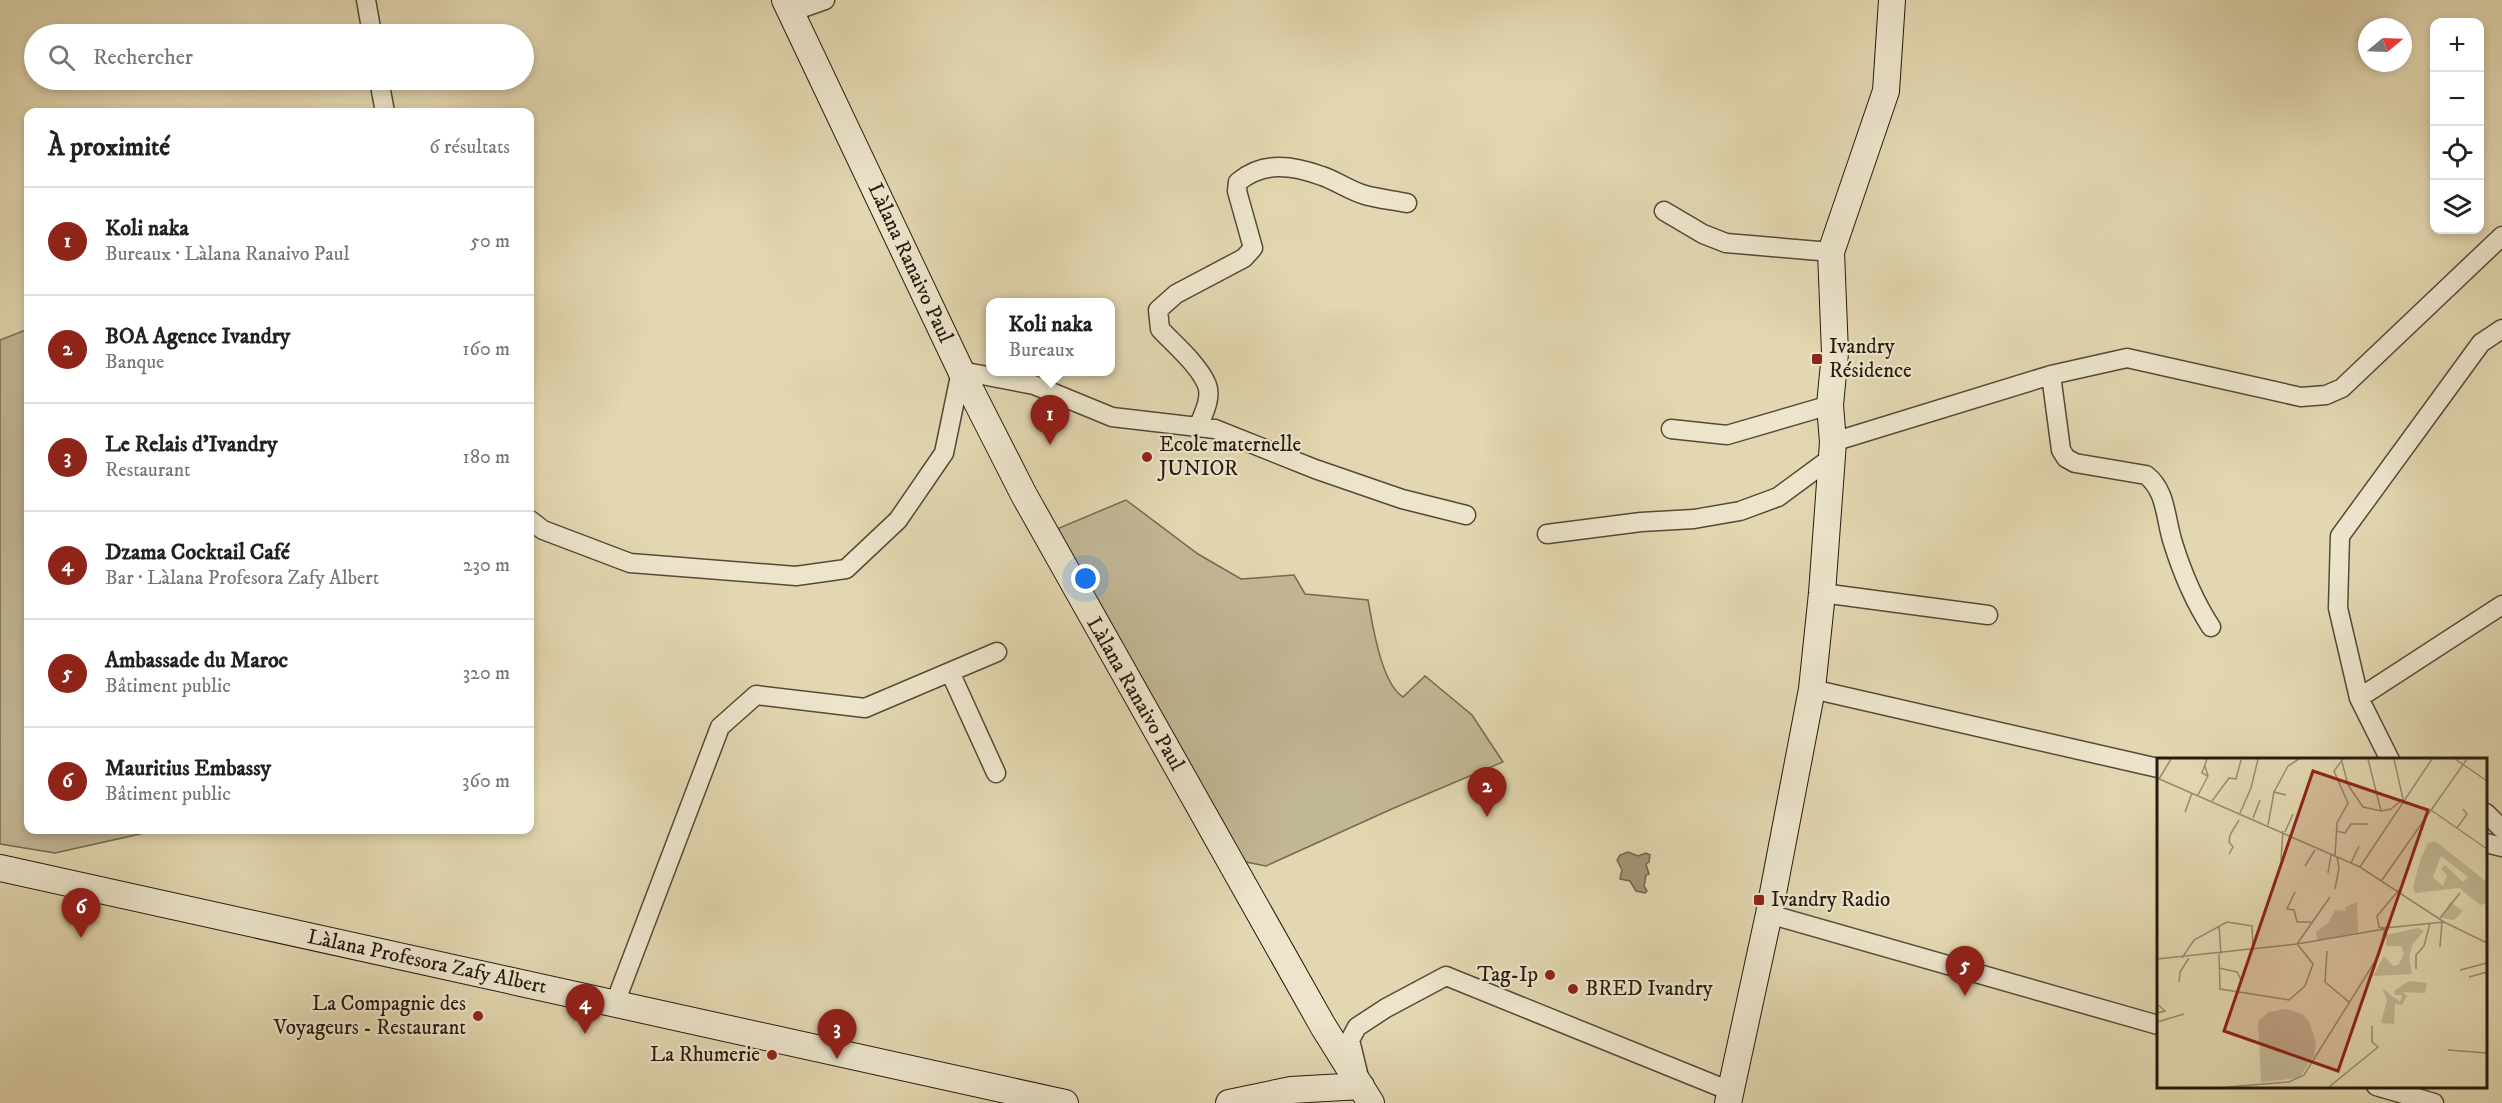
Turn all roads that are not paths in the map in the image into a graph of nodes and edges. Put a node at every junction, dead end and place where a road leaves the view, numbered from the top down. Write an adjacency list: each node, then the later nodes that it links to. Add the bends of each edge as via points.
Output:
1 (366, 0): 5 (street)
2 (825, 0): 4 (street)
3 (1892, 0): 11 (street, via 1886,91)
4 (788, 6): 13 (street, Làlana Ranaivo Paul)
5 (370, 24)
6 (381, 90): 7 (street)
7 (384, 108)
8 (1407, 203): 18 (street, via 1364,195 1321,175 1277,166 1264,166 1238,182 1236,191 1253,248 1244,258 1176,294 1158,310 1160,329 1207,386 1207,405)
9 (1664, 211): 11 (street, via 1726,243)
10 (2502, 236): 14 (street, via 2342,388 2326,395 2301,397 2127,358)
11 (1831, 252): 17 (street, via 1835,353)
12 (2502, 329): 31 (street, via 2481,343 2340,536 2338,608)
13 (961, 371): 15 (street); 22 (street, via 944,453 898,520 846,569 796,576 630,563); 45 (street, Làlana Ranaivo Paul, via 1047,539 1323,1026)
14 (2051, 375): 20 (street); 27 (street, via 2061,450 2066,458 2075,463 2146,475 2154,482 2196,605)
15 (986, 376)
16 (987, 376): 18 (street, via 1034,385 1112,417)
17 (1830, 405): 19 (street, via 1728,435); 20 (street)
18 (1198, 427): 21 (street, via 1215,429 1391,495)
19 (1671, 429)
20 (1832, 450): 23 (street, via 1778,497 1740,511); 24 (street)
21 (1467, 515)
22 (534, 523)
23 (1547, 534)
24 (1822, 593): 26 (street); 30 (street)
25 (2502, 605): 31 (street)
26 (1988, 615)
27 (2211, 627)
28 (996, 652): 29 (street)
29 (950, 672): 34 (street); 41 (street, via 865,708 756,695 720,727)
30 (1812, 688): 33 (street); 40 (street)
31 (2359, 698): 32 (street)
32 (2389, 758)
33 (2157, 768)
34 (996, 773)
35 (2487, 814): 36 (street)
36 (2502, 829)
37 (2487, 843): 38 (street)
38 (2502, 846)
39 (0, 868): 41 (street, Làlana Profesora Zafy Albert)
40 (1769, 914): 42 (street); 46 (street)
41 (615, 1003): 47 (street, Làlana Profesora Zafy Albert)
42 (2157, 1025)
43 (2383, 1088): 49 (street)
44 (2436, 1088): 49 (street)
45 (1366, 1094): 46 (street, via 1350,1040 1357,1027 1446,976 1709,1084); 48 (street, via 1291,1090)
46 (1729, 1097)
47 (1065, 1103)
48 (1229, 1103)
49 (2432, 1103)

